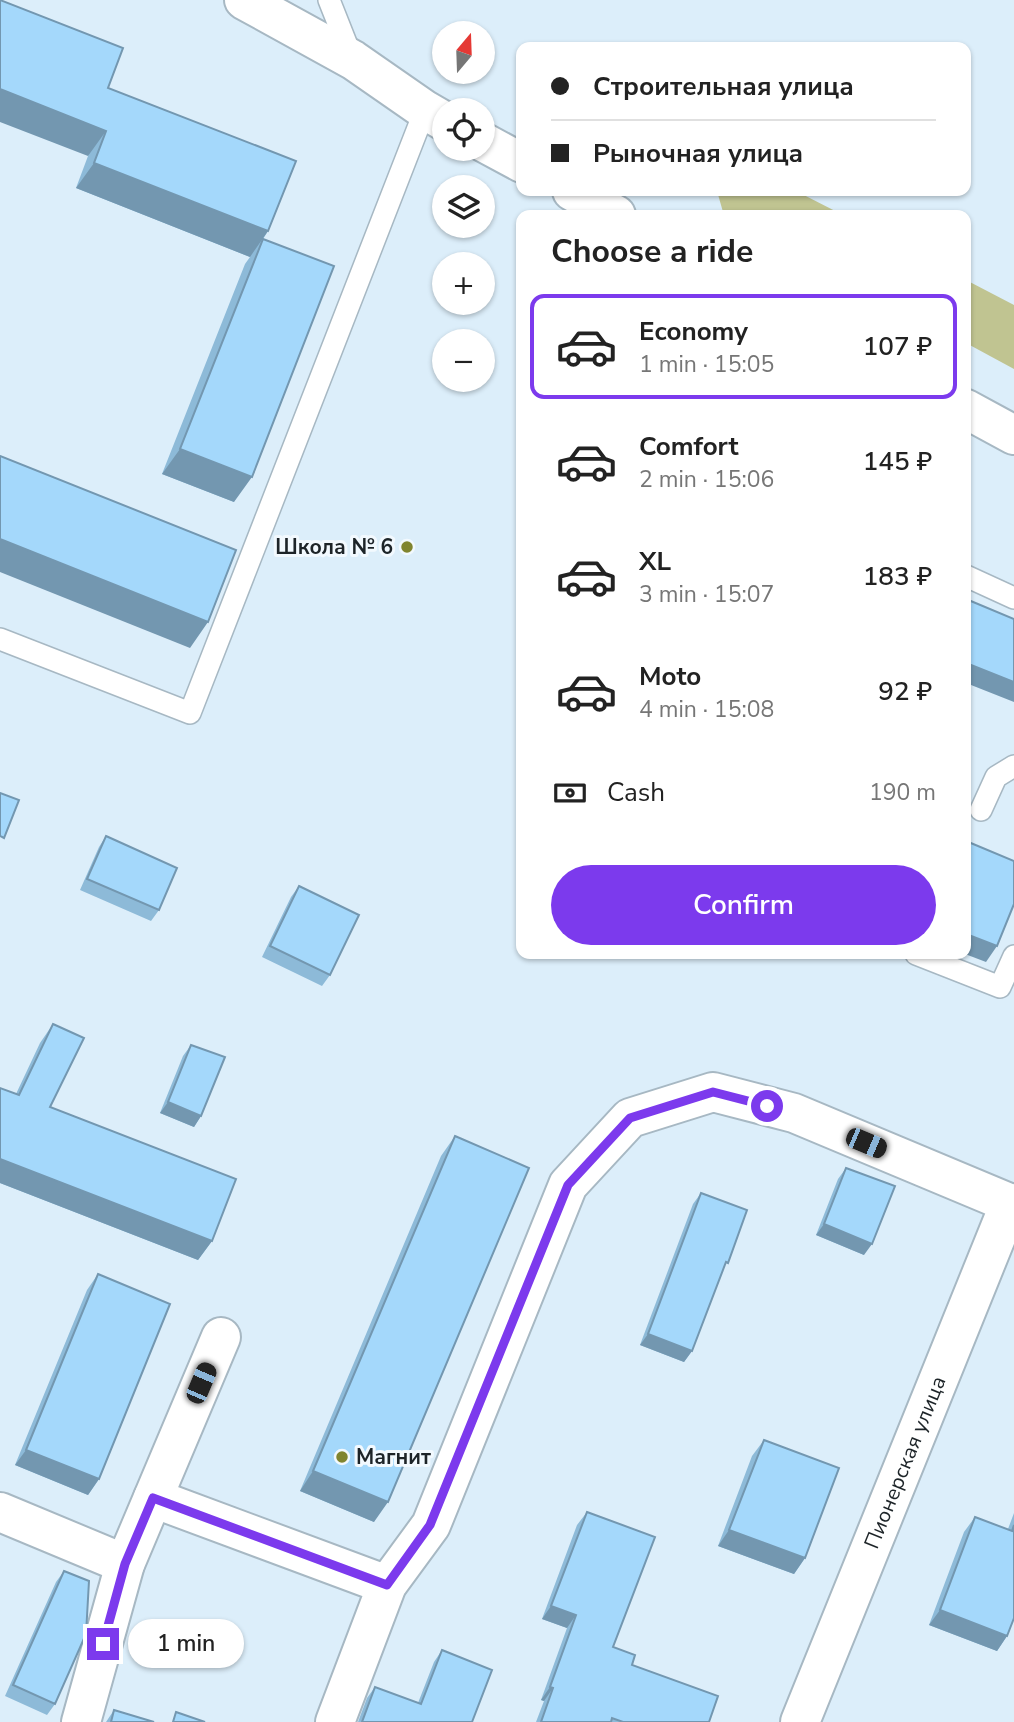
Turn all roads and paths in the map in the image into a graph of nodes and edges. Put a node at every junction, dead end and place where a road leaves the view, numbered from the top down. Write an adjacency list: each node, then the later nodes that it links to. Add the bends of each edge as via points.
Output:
1 (244, 0): 3 (street)
2 (329, 0): 3 (lane)
3 (353, 60): 4 (street)
4 (432, 113)
5 (432, 122): 14 (lane, via 190,713)
6 (495, 148): 7 (street)
7 (516, 160)
8 (581, 196): 9 (street)
9 (607, 210)
10 (971, 412): 11 (street)
11 (1014, 435)
12 (971, 578): 13 (lane)
13 (1014, 598)
14 (0, 639)
15 (1014, 766): 16 (lane, via 996,777)
16 (981, 810)
17 (1014, 956): 18 (lane, via 1000,988)
18 (928, 959)
19 (1012, 1204): 24 (street, via 794,1113 713,1092 630,1118 568,1185 430,1525); 27 (street, Пионерская улица)
20 (221, 1337): 21 (street)
21 (153, 1498): 23 (street); 24 (street)
22 (0, 1512): 23 (street)
23 (125, 1564): 25 (street)
24 (387, 1585): 26 (street)
25 (81, 1722)
26 (335, 1722)
27 (800, 1722)

